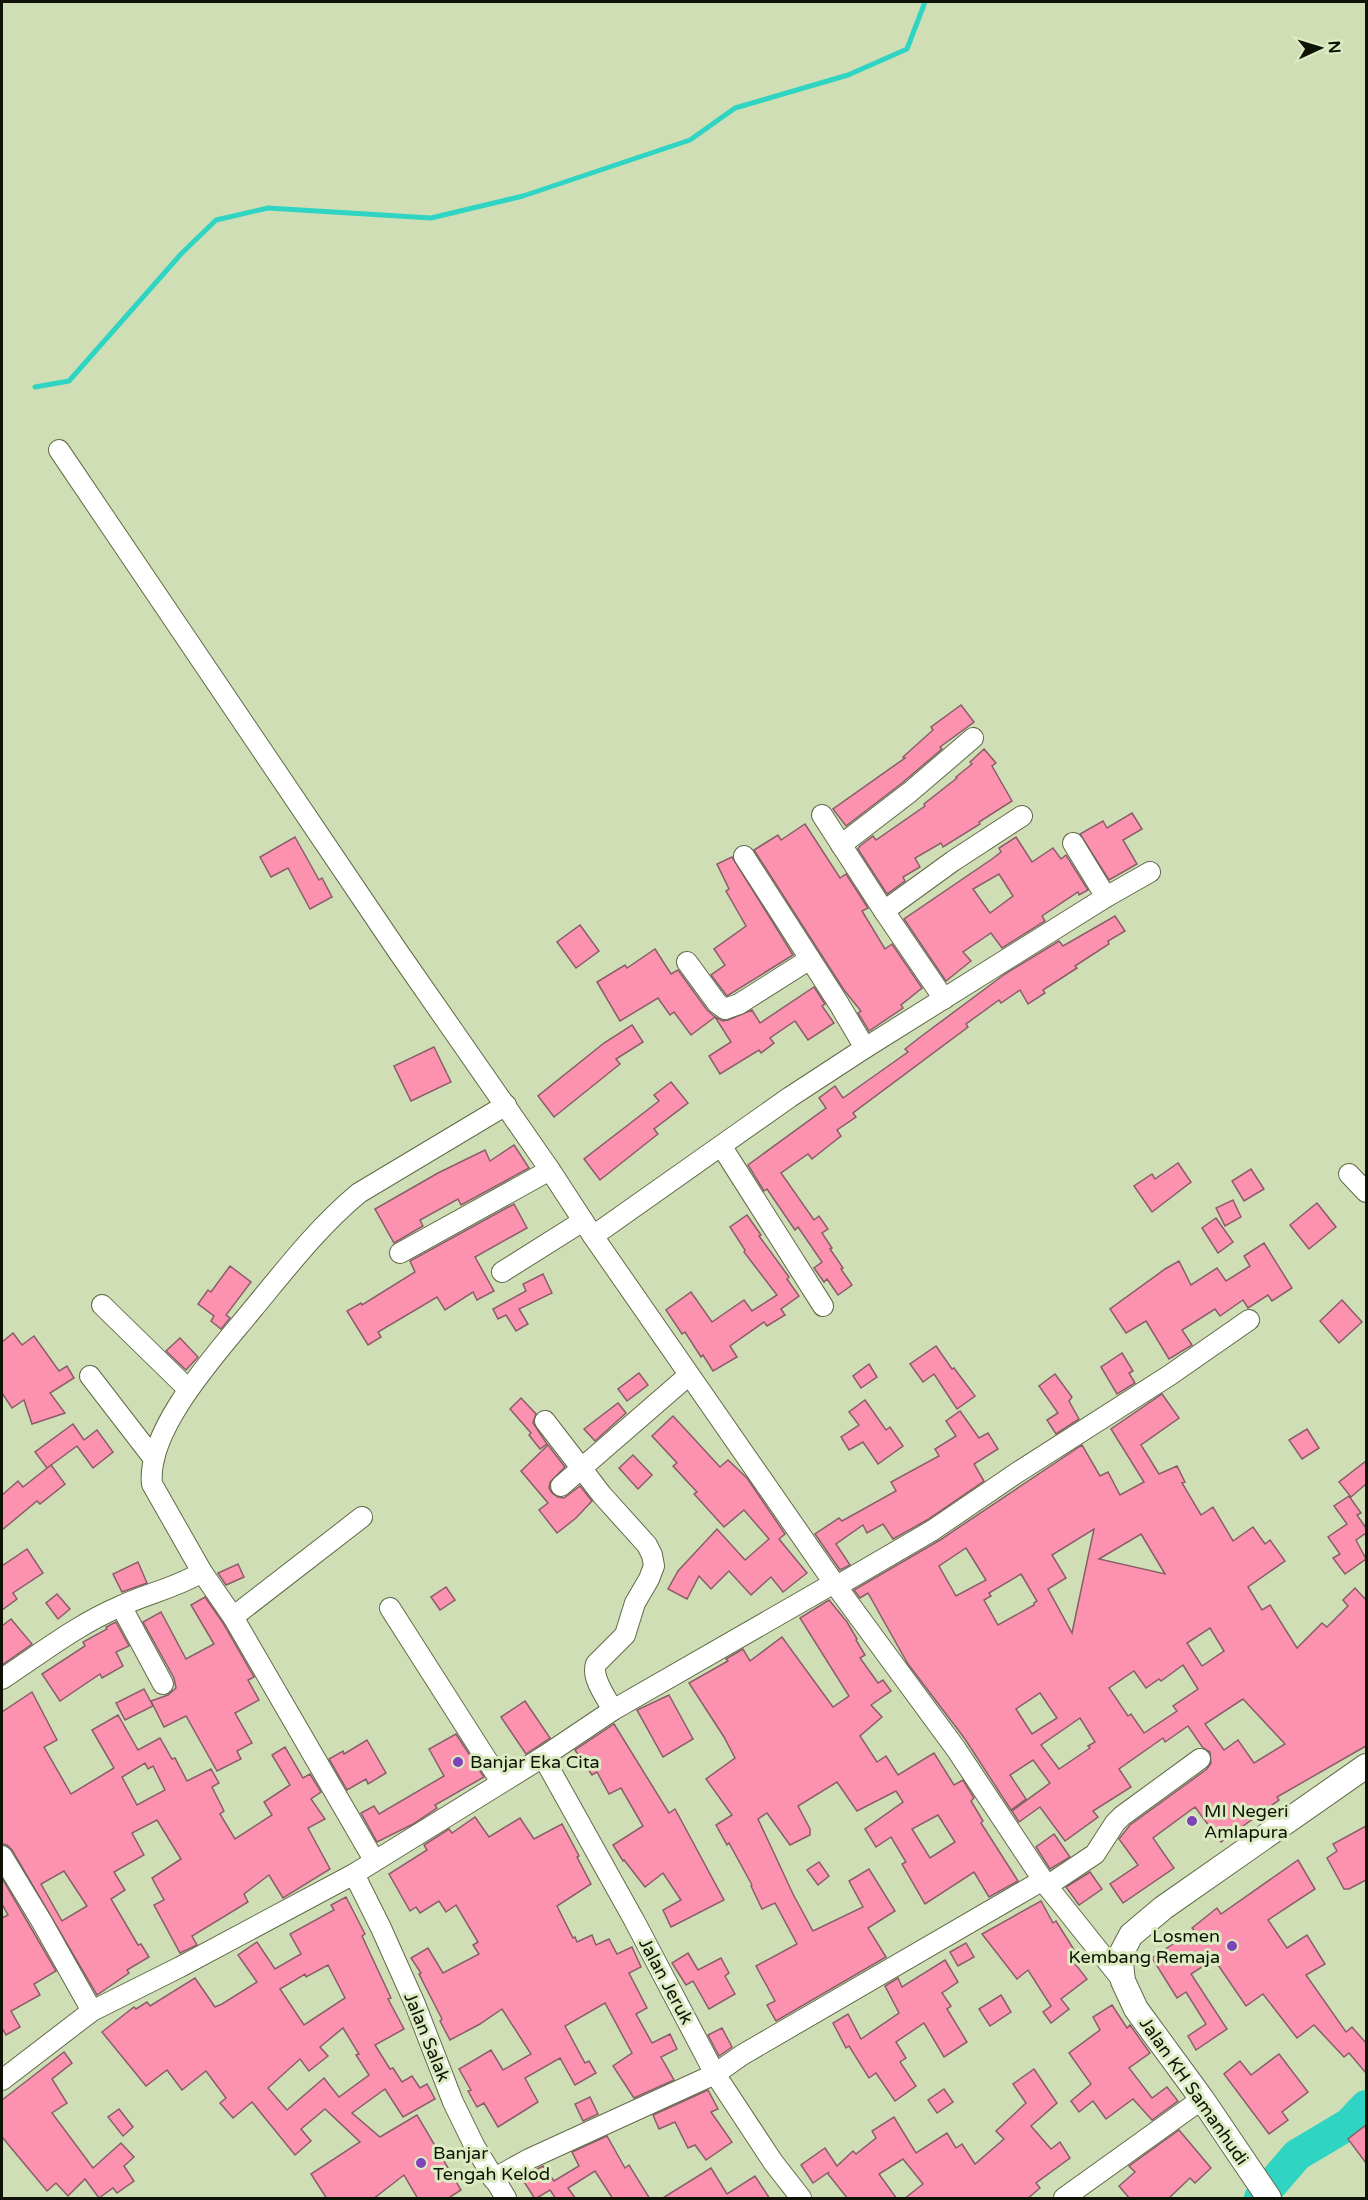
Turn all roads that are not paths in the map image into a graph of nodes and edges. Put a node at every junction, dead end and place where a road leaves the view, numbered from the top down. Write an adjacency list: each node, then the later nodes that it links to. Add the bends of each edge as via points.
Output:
1 (59, 450): 15 (street)
2 (973, 738): 6 (street)
3 (822, 814): 6 (street)
4 (1022, 816): 10 (street)
5 (1073, 843): 9 (street)
6 (841, 845): 10 (street)
7 (744, 856): 11 (street)
8 (1150, 872): 9 (street)
9 (1106, 897): 13 (street)
10 (884, 911): 13 (street)
11 (810, 959): 12 (street, via 725,1009); 14 (street)
12 (687, 962)
13 (944, 999): 14 (street)
14 (865, 1048): 16 (street)
15 (506, 1105): 17 (street); 28 (street, via 343,1206 302,1249)
16 (722, 1147): 20 (street); 24 (street)
17 (550, 1170): 20 (street); 21 (street)
18 (1349, 1174): 19 (street)
19 (1366, 1192)
20 (588, 1229): 22 (street); 26 (street)
21 (400, 1253)
22 (502, 1272)
23 (102, 1305): 28 (street)
24 (823, 1306)
25 (1249, 1320): 35 (street, via 933,1530)
26 (689, 1375): 31 (street); 35 (street)
27 (90, 1376): 30 (street)
28 (188, 1389): 30 (street)
29 (545, 1421): 31 (street)
30 (154, 1459): 34 (street, via 152,1484)
31 (582, 1467): 32 (street); 41 (street, via 647,1545 654,1566 635,1603 625,1635 594,1670)
32 (561, 1486)
33 (362, 1517): 38 (street)
34 (202, 1572): 36 (street, via 184,1583); 38 (street)
35 (835, 1584): 41 (street); 49 (street, via 956,1749)
36 (120, 1606): 39 (street); 40 (street)
37 (390, 1608): 45 (street)
38 (233, 1617): 47 (street)
39 (2, 1679)
40 (163, 1684)
41 (613, 1710): 42 (street)
42 (543, 1757): 45 (street); 52 (street, Jalan Jeruk)
43 (1200, 1759): 49 (street, via 1122,1816 1095,1854)
44 (1366, 1766): 50 (main road, via 1137,1929 1122,1952)
45 (501, 1782): 47 (street)
46 (2, 1856): 51 (street)
47 (375, 1860): 48 (street)
48 (354, 1874): 51 (street); 55 (street, Jalan Salak, via 415,2004 453,2102)
49 (1045, 1883): 50 (street); 52 (street)
50 (1123, 1981): 54 (main road, Jalan KH Samanhudi, via 1136,2009)
51 (92, 2011): 53 (street)
52 (715, 2074): 55 (street, via 528,2159); 58 (street, Jalan Jeruk)
53 (2, 2080)
54 (1202, 2099): 56 (main road, Jalan KH Samanhudi); 59 (street)
55 (493, 2179): 57 (street, Jalan Salak)
56 (1263, 2189)
57 (506, 2199)
58 (801, 2199)
59 (1064, 2199)

